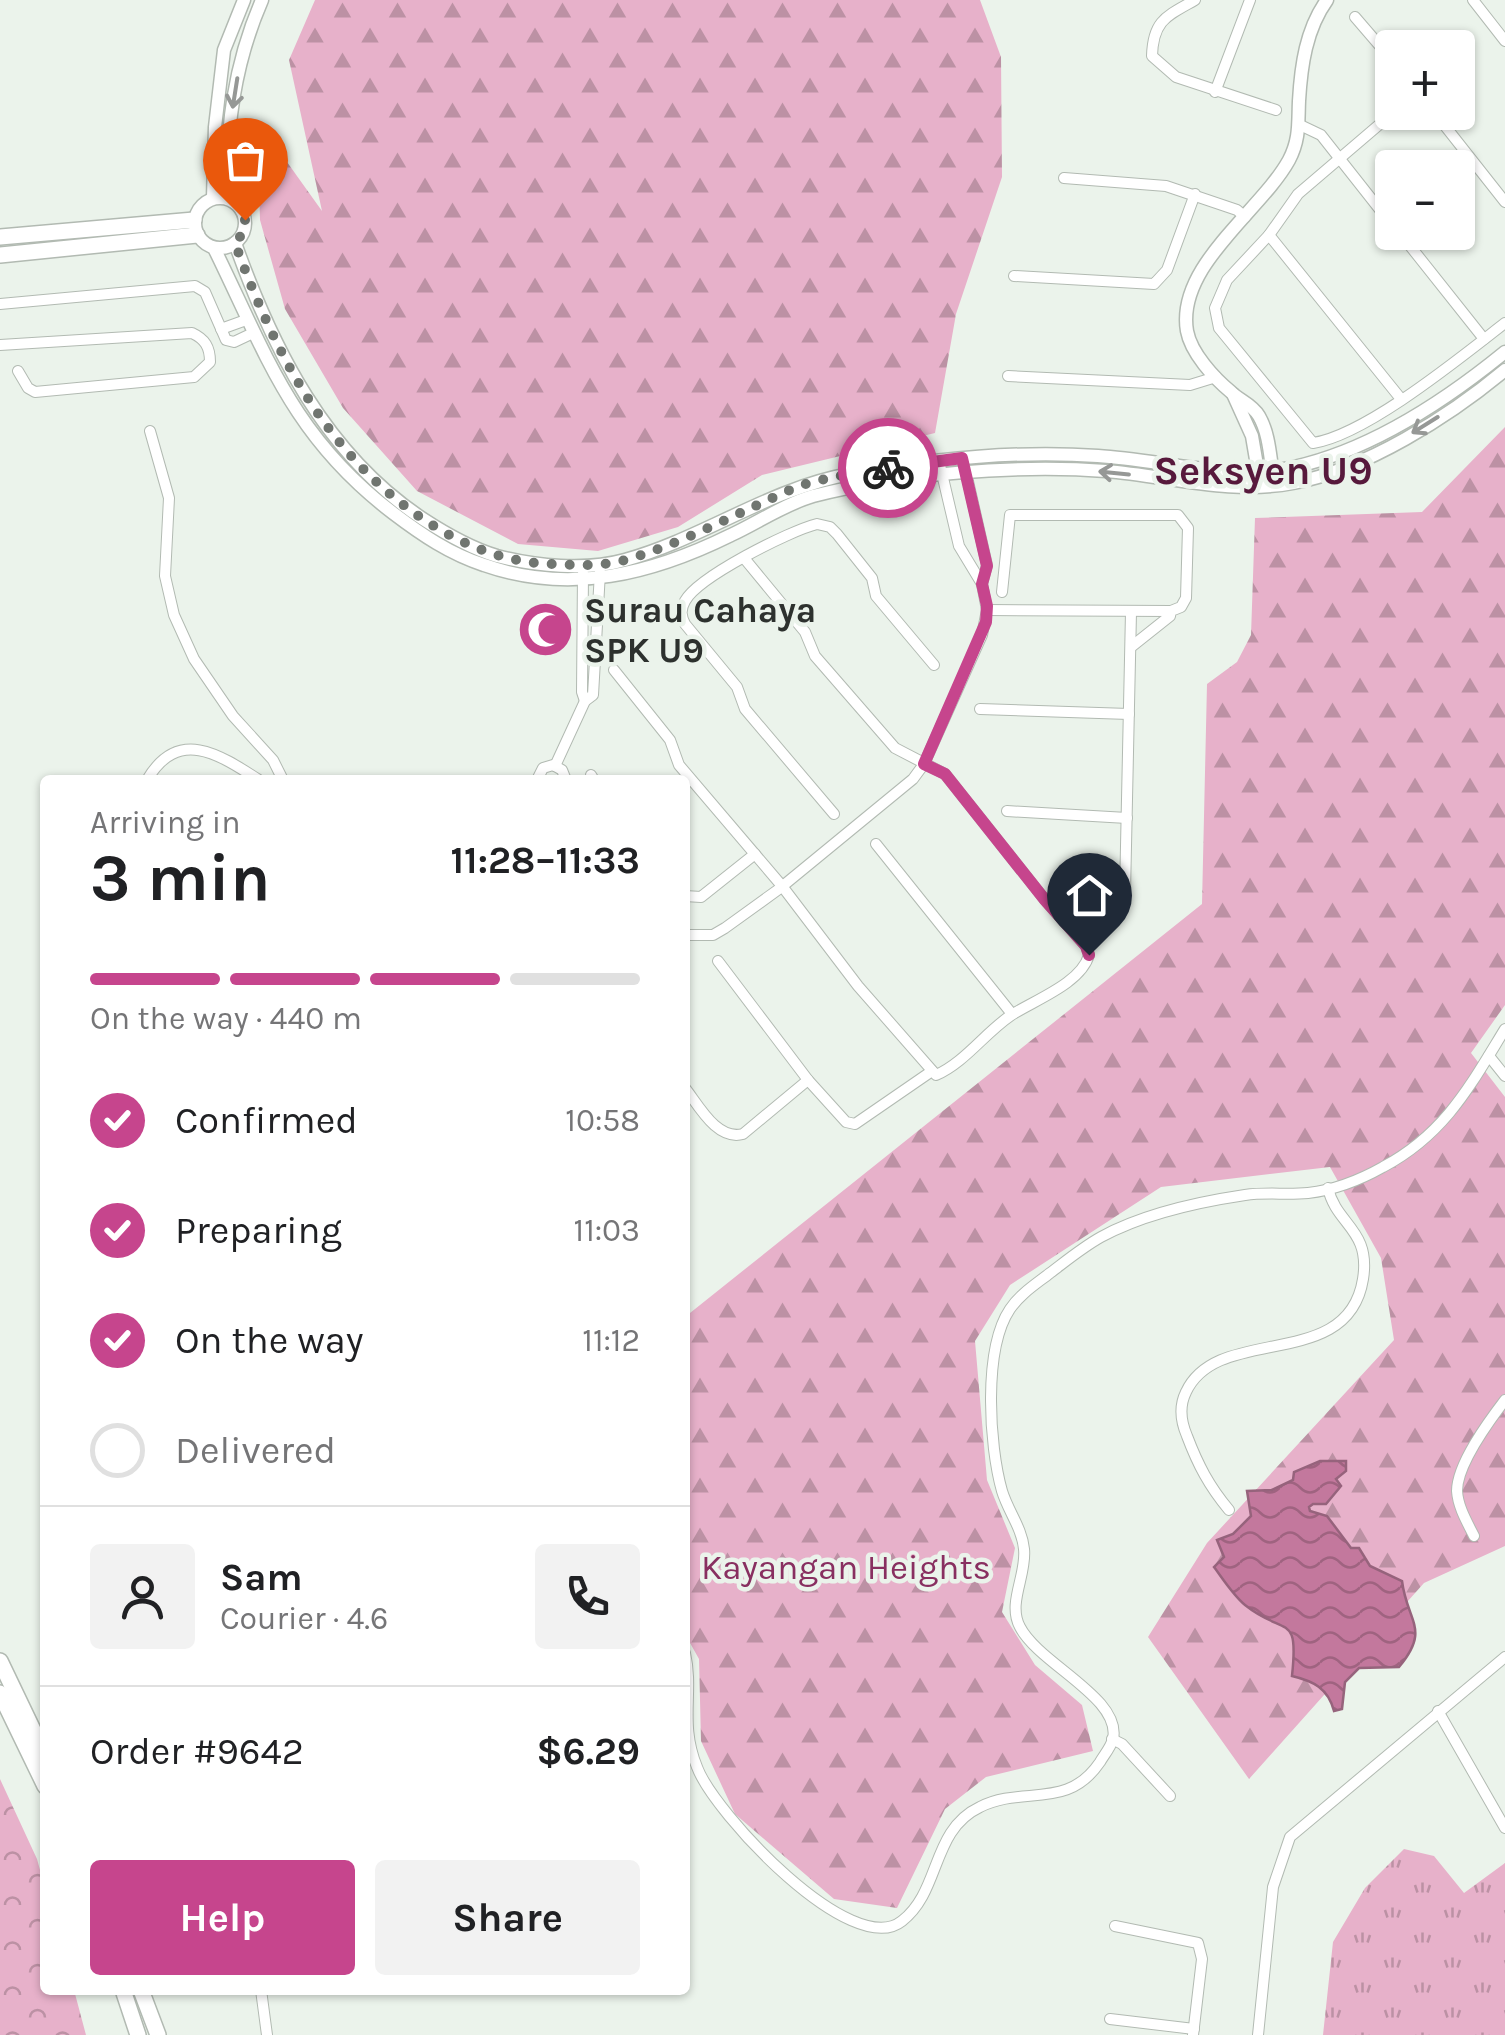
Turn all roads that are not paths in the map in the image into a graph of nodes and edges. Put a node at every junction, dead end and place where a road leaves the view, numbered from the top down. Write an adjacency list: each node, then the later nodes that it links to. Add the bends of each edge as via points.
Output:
1 (244, 0): 18 (street, via 224,50)
2 (262, 0): 19 (street, one-way to 19, via 246,35 234,93)
3 (1195, 0): 10 (street, via 1156,28 1152,56 1176,77)
4 (1250, 0): 10 (street)
5 (1327, 0): 12 (street, via 1307,42)
6 (1473, 0): 9 (street)
7 (1355, 17): 8 (street)
8 (1375, 40)
9 (1505, 41)
10 (1215, 92): 11 (street)
11 (1276, 110)
12 (1300, 125): 15 (street); 22 (street, via 1287,164)
13 (1375, 128): 15 (street)
14 (1448, 130): 21 (street)
15 (1340, 158): 20 (street); 25 (street, via 1298,194)
16 (1064, 178): 17 (street)
17 (1195, 194): 22 (street); 32 (street, via 1167,270 1154,284)
18 (213, 198): 19 (street); 23 (street, via 198,208)
19 (229, 199): 27 (street, via 245,220)
20 (1375, 202)
21 (1505, 202)
22 (1245, 217): 44 (street, via 1204,266 1186,315 1194,348)
23 (196, 227): 24 (main road); 29 (street); 31 (main road)
24 (92, 230): 26 (main road); 28 (main road)
25 (1269, 234): 45 (street); 45 (street, via 1227,280 1216,308 1219,328 1309,441 1342,434)
26 (0, 237)
27 (235, 243): 29 (street); 55 (street, via 294,376 369,477 460,542 532,563)
28 (0, 245)
29 (214, 248): 34 (street)
30 (1413, 250): 38 (street)
31 (0, 255)
32 (1014, 276)
33 (0, 304): 36 (street, via 195,286 206,292)
34 (246, 320): 36 (street); 37 (street)
35 (1505, 323): 38 (street)
36 (221, 329): 37 (street, via 232,343)
37 (253, 334): 57 (street, via 329,455 360,488 432,542 506,572)
38 (1484, 339): 45 (street)
39 (0, 345): 41 (street, via 192,332 210,353 194,377 55,390 32,392)
40 (1505, 352): 49 (street, via 1364,442)
41 (18, 370)
42 (1505, 370): 53 (street, one-way to 53, via 1355,463)
43 (1008, 376): 44 (street, via 1190,385)
44 (1216, 377): 47 (street, via 1258,414)
45 (1401, 398)
46 (150, 430): 73 (street, via 169,498 165,576 174,615 204,673)
47 (1262, 449): 49 (street); 51 (street); 52 (street)
48 (964, 466): 50 (street); 51 (street, via 1047,454); 53 (street, one-way to 48); 58 (street, via 987,566)
49 (1292, 467): 52 (street)
50 (941, 468): 56 (street, via 804,484); 58 (street, via 959,546)
51 (1232, 470): 52 (street)
52 (1265, 470): 53 (street)
53 (1268, 486)
54 (744, 558): 64 (street, via 807,527 830,528); 69 (street, via 894,748); 79 (street, via 689,595 681,616 737,687 745,708)
55 (583, 564): 56 (street); 57 (street)
56 (600, 571): 57 (street); 66 (street, via 595,680)
57 (583, 579): 66 (street)
58 (982, 584): 60 (street)
59 (1002, 592): 61 (street, via 1010,514 1171,513 1188,528 1186,598)
60 (988, 610): 62 (street); 69 (street)
61 (1171, 611): 62 (street); 63 (street)
62 (1131, 612): 63 (street)
63 (1130, 647): 68 (street)
64 (934, 665)
65 (614, 670): 76 (street, via 670,740)
66 (585, 701): 70 (street)
67 (980, 709): 68 (street)
68 (1129, 714): 80 (street)
69 (924, 764): 83 (street); 86 (street, via 945,774)
70 (555, 766): 74 (street); 75 (street)
71 (151, 775): 72 (street, via 185,748)
72 (249, 775)
73 (280, 775)
74 (540, 775)
75 (564, 775)
76 (688, 775)
77 (690, 777): 82 (street)
78 (1007, 811): 80 (street)
79 (834, 814)
80 (1127, 818): 86 (street, via 1122,912)
81 (876, 844): 88 (street)
82 (755, 854): 83 (street); 84 (street)
83 (782, 886): 85 (street, via 713,935); 91 (street)
84 (690, 899)
85 (690, 934)
86 (1086, 946): 88 (street, via 1081,970)
87 (718, 961): 93 (street)
88 (1012, 1014): 91 (street)
89 (1505, 1029): 90 (street)
90 (1489, 1056): 92 (street); 95 (street, via 1424,1140 1384,1166)
91 (934, 1073): 93 (street, via 855,1124)
92 (1505, 1076)
93 (808, 1080): 94 (street, via 733,1137)
94 (690, 1094)
95 (1328, 1188): 97 (street, via 1361,1244 1363,1277 1353,1306 1318,1335 1202,1370 1183,1398 1184,1429 1203,1477); 103 (street, via 1232,1198 1102,1236 1026,1291 998,1331 992,1373 996,1462 1024,1544 1016,1619 1050,1663 1104,1705)
96 (1505, 1400): 98 (street, via 1460,1478 1459,1505)
97 (1229, 1510)
98 (1474, 1536)
99 (1505, 1658): 102 (street)
100 (0, 1661): 104 (main road)
101 (0, 1693): 106 (main road)
102 (1438, 1711): 108 (street); 118 (street, via 1284,1846 1273,1887)
103 (1112, 1739): 105 (street, via 1092,1773 1065,1792 1001,1800 959,1821 945,1838 927,1891 887,1930 858,1925 766,1859 718,1805); 107 (street)
104 (40, 1744)
105 (690, 1744)
106 (40, 1776)
107 (1170, 1796)
108 (1505, 1828)
109 (1115, 1926): 114 (street, via 1198,1944)
110 (125, 1995): 115 (main road)
111 (144, 1995): 116 (main road)
112 (262, 1995): 117 (street)
113 (1110, 2019): 114 (street)
114 (1193, 2032)
115 (138, 2035)
116 (158, 2035)
117 (268, 2035)
118 (1258, 2035)

